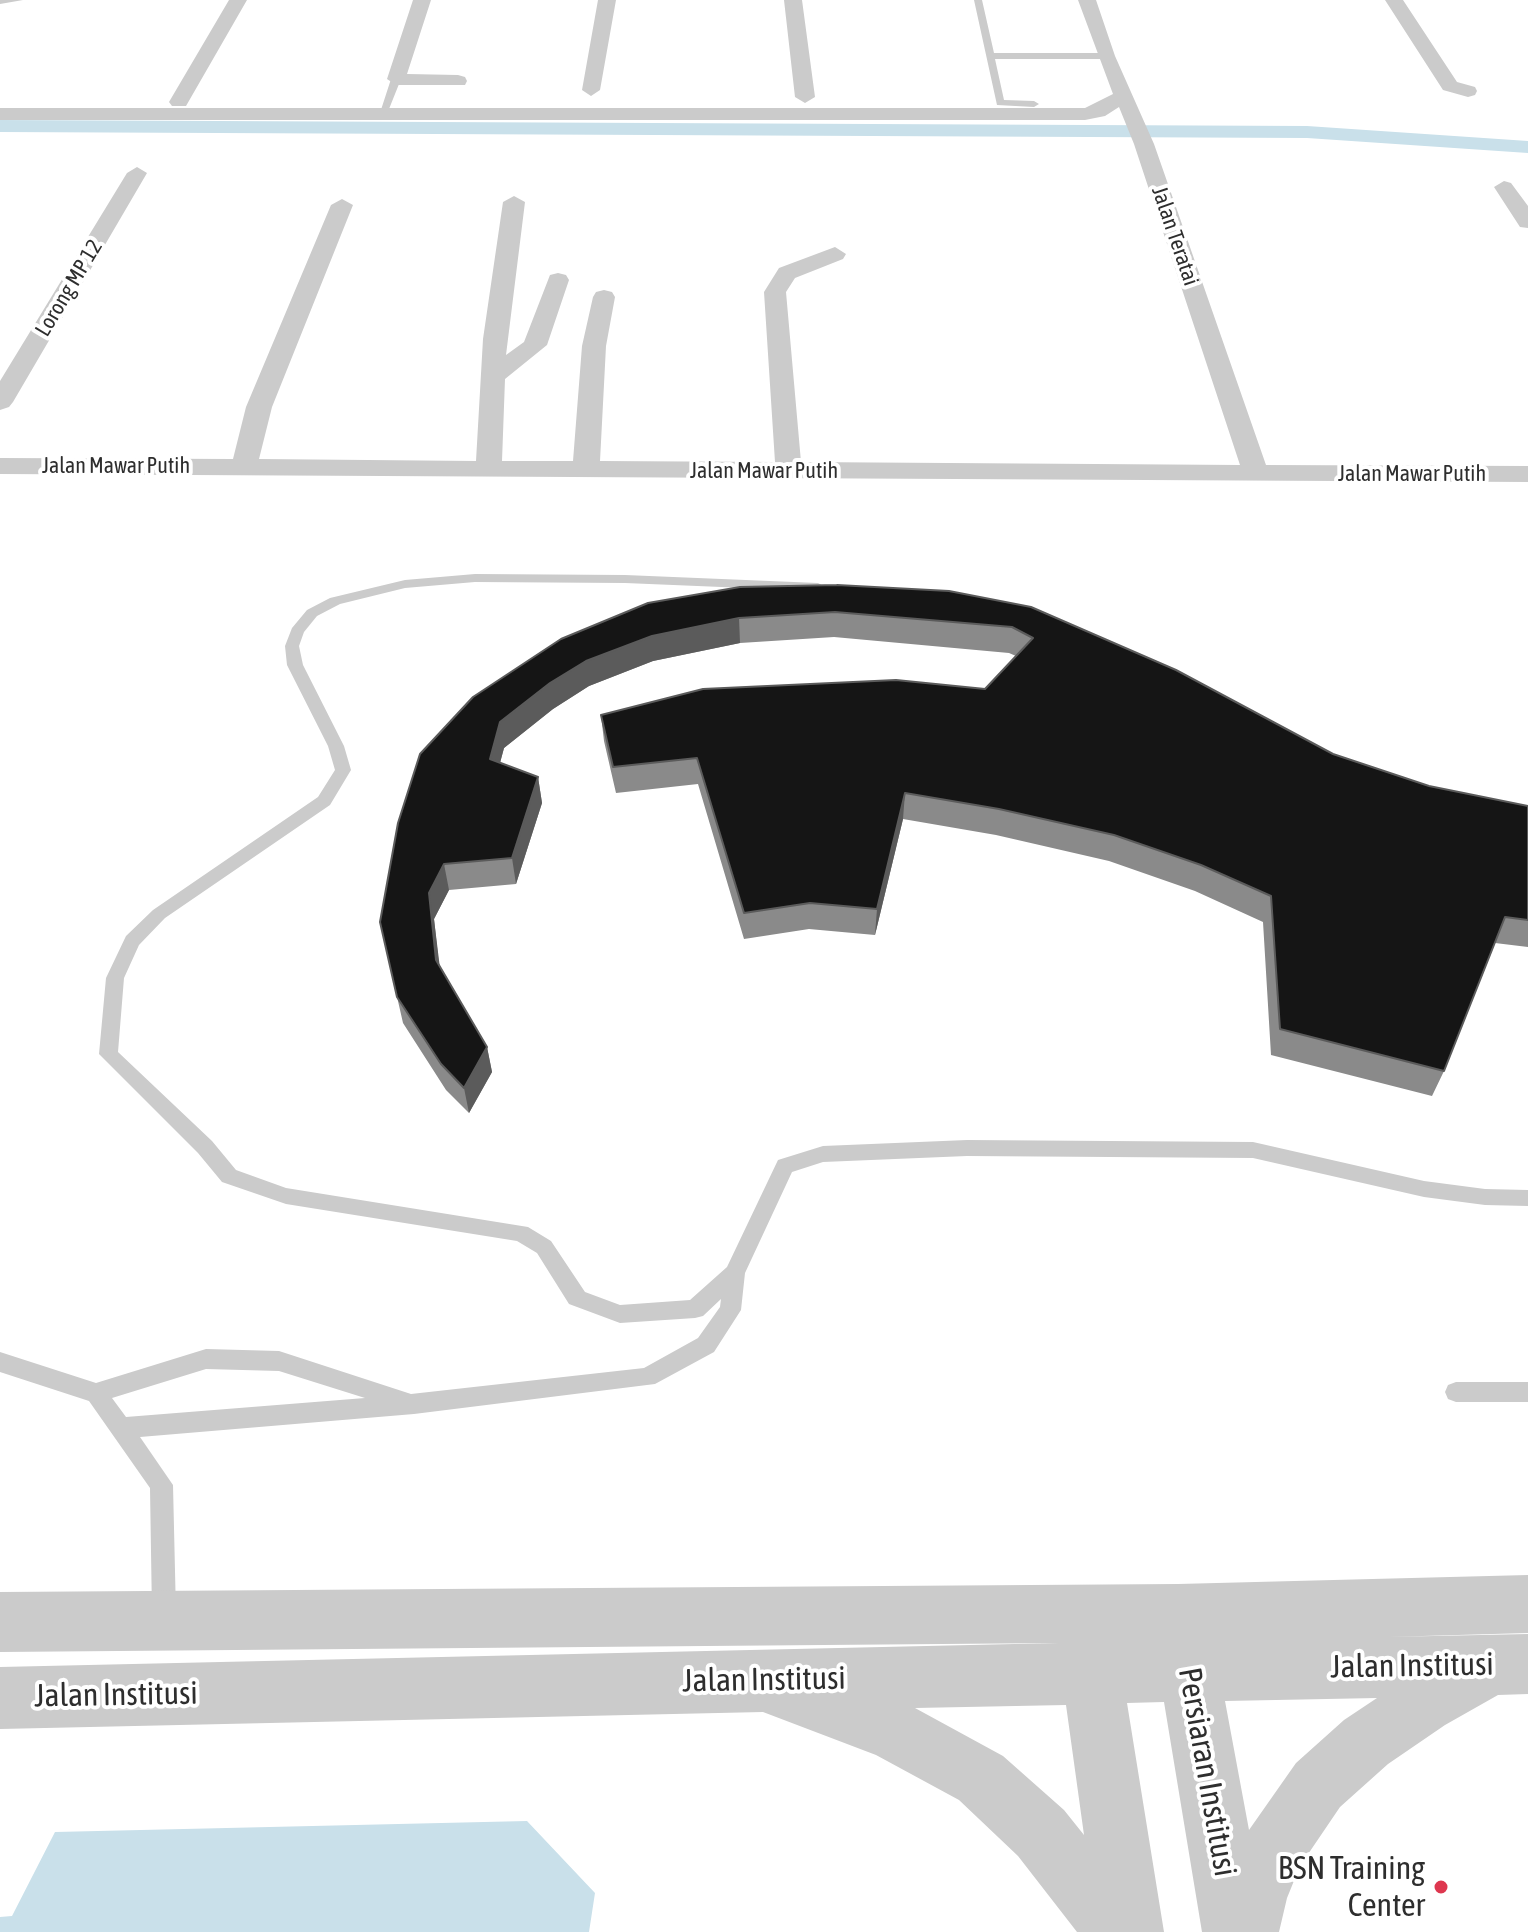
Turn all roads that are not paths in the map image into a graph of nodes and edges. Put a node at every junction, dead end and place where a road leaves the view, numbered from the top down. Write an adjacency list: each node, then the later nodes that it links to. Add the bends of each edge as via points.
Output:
1 (19, 0): 9 (lane)
2 (238, 0): 17 (street)
3 (422, 0): 12 (street)
4 (607, 0): 14 (street)
5 (793, 0): 16 (street)
6 (978, 0): 10 (lane)
7 (1087, 0): 11 (street, Jalan Teratai)
8 (1394, 0): 15 (street, via 1450,86)
9 (0, 1)
10 (990, 56): 11 (lane); 18 (lane, via 1000,103)
11 (1106, 56): 19 (street, Jalan Teratai)
12 (396, 79): 13 (street); 21 (lane)
13 (458, 81)
14 (591, 90)
15 (1468, 91)
16 (805, 97)
17 (179, 102)
18 (1034, 104)
19 (1126, 105): 21 (street, via 1085,114); 37 (street, Jalan Teratai, via 1144,144)
20 (0, 114): 21 (street)
21 (382, 114)
22 (137, 173): 31 (street, Lorong MP 12)
23 (1504, 187): 26 (street)
24 (514, 202): 30 (street)
25 (342, 205): 33 (street, via 259,407)
26 (1528, 222)
27 (835, 254): 36 (street, via 787,273 775,292)
28 (558, 280): 30 (street, via 535,345)
29 (604, 297): 35 (street, via 594,346)
30 (493, 377): 34 (street)
31 (0, 402)
32 (0, 466): 33 (street, Jalan Mawar Putih)
33 (244, 466): 34 (street, Jalan Mawar Putih)
34 (489, 468): 35 (street, Jalan Mawar Putih)
35 (586, 469): 36 (street, Jalan Mawar Putih)
36 (789, 471): 37 (street, Jalan Mawar Putih)
37 (1256, 474): 38 (street, Jalan Mawar Putih)
38 (1528, 474)
39 (838, 589): 41 (lane, via 475,578 405,584 335,601 312,613 292,646 295,665 343,770 324,801 159,914 132,941 115,978 108,1054 229,1176 286,1196 521,1233 544,1247 577,1298 620,1314 695,1309)
40 (1528, 1198): 41 (lane, via 1424,1189 1253,1150 967,1148 823,1154 785,1166)
41 (735, 1273): 46 (lane, via 730,1310 706,1345 647,1377)
42 (0, 1362): 45 (lane)
43 (1456, 1392): 44 (lane)
44 (1528, 1392)
45 (96, 1393): 46 (lane, via 206,1359 279,1361); 47 (lane)
46 (414, 1404): 47 (lane)
47 (121, 1428): 50 (lane, via 161,1485)
48 (1528, 1604): 52 (street, Jalan Institusi)
49 (1084, 1613): 50 (street, Jalan Institusi); 52 (street, Jalan Institusi); 54 (street)
50 (164, 1621): 51 (street, Jalan Institusi)
51 (0, 1622)
52 (1183, 1642): 53 (street, Jalan Institusi); 54 (street, Jalan Institusi); 59 (street, Persiaran Institusi)
53 (1510, 1664): 60 (street, via 1423,1703 1366,1742 1318,1785 1276,1844)
54 (1092, 1673): 55 (street, Jalan Institusi); 58 (street)
55 (760, 1680): 56 (street, Jalan Institusi); 57 (street, via 893,1730 981,1778 1041,1833 1097,1902)
56 (0, 1698)
57 (1112, 1932)
58 (1131, 1932)
59 (1235, 1932)
60 (1246, 1932)

